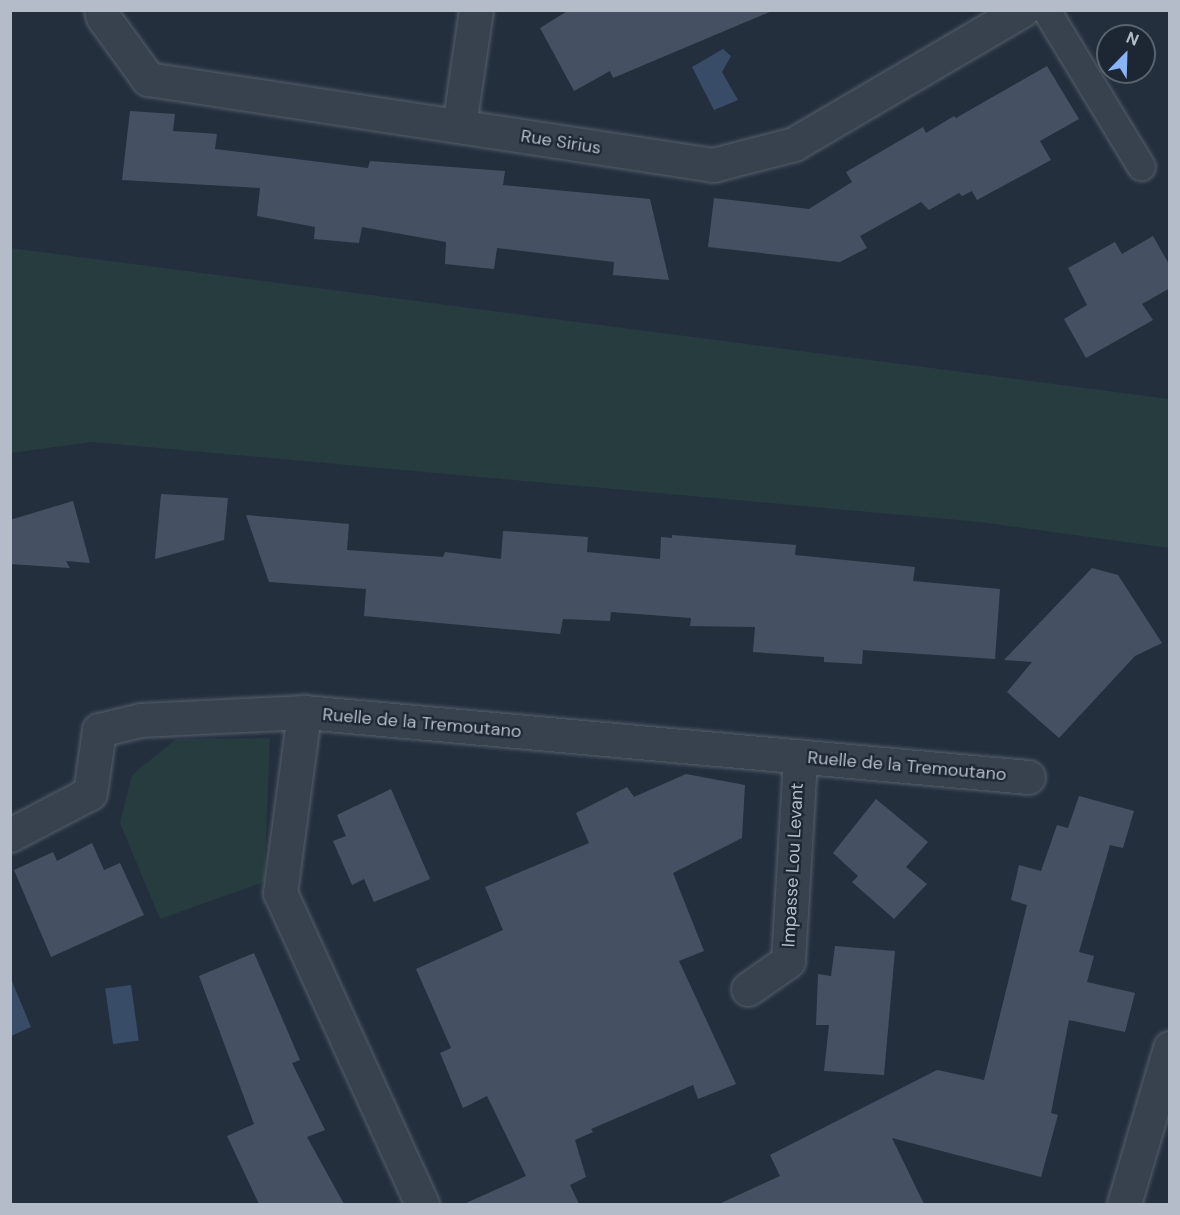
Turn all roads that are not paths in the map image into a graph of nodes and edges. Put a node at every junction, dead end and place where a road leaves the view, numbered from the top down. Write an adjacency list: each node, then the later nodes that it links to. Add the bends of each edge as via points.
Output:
1 (102, 10): 5 (street, Rue Sirius, via 103,17 148,79)
2 (476, 10): 5 (street)
3 (1022, 10): 5 (street, Rue Sirius, via 794,144 713,165)
4 (1046, 10): 6 (lane)
5 (459, 126)
6 (1141, 166)
7 (304, 712): 8 (street, Ruelle de la Tremoutano); 10 (street, via 141,720 99,730 90,794); 13 (street, Ruelle de la Tremoutano, via 280,893)
8 (800, 756): 9 (street, Ruelle de la Tremoutano); 11 (street, Impasse Lou Levant, via 788,961)
9 (1028, 777)
10 (10, 834)
11 (748, 989)
12 (1170, 1048): 14 (street)
13 (422, 1204)
14 (1124, 1204)

